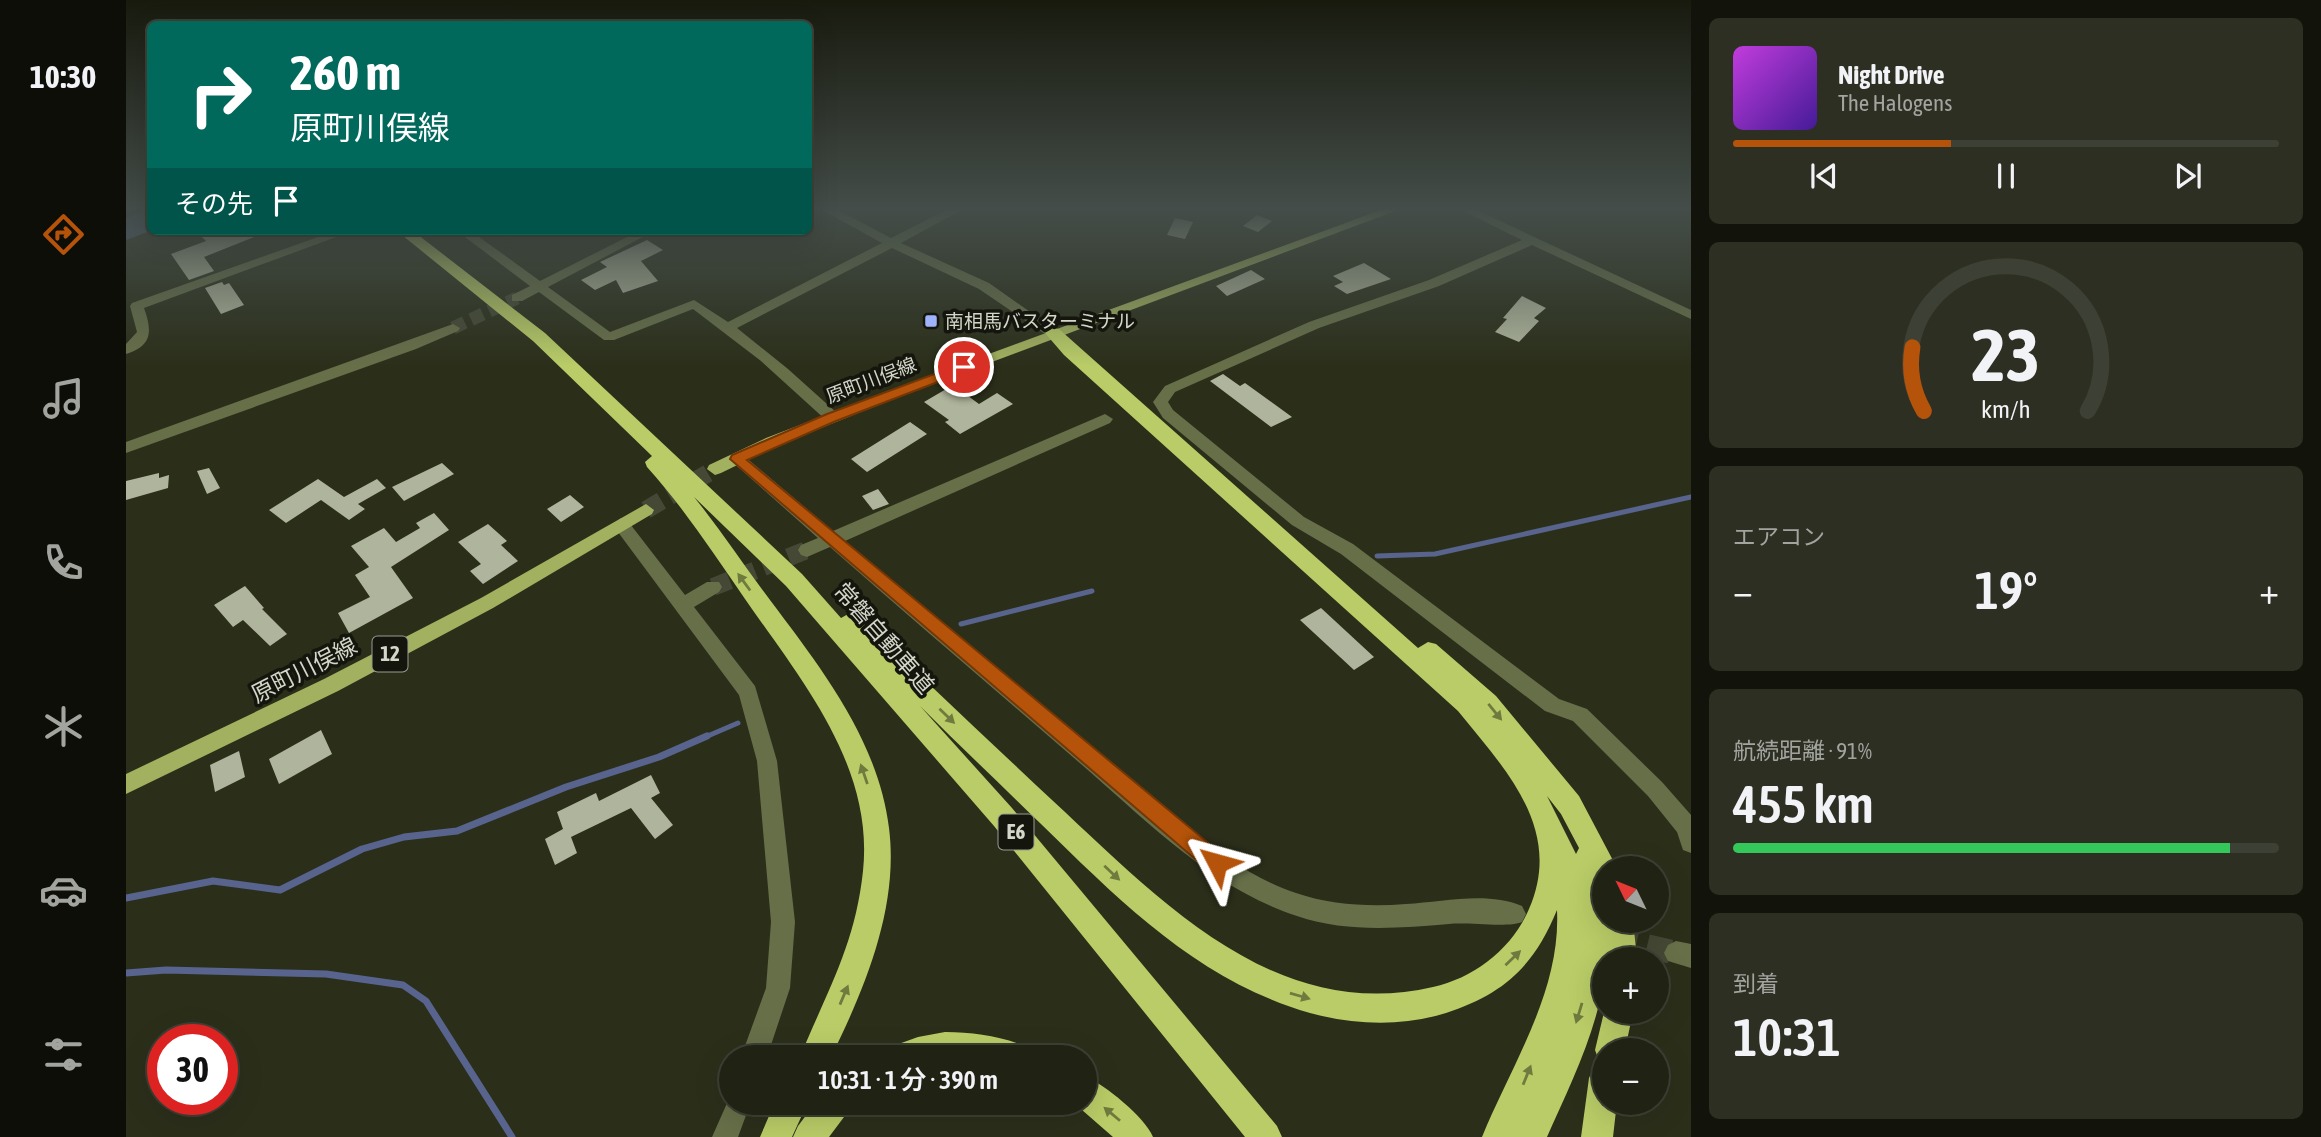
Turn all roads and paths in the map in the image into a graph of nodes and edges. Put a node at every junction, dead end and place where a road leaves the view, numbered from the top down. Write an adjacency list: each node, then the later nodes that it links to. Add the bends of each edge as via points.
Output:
1 (265, 260): 17 (street, via 137,306 145,332)
2 (441, 260): 16 (highway, 常磐自動車道 / E6)
3 (502, 260): 10 (street)
4 (591, 260): 10 (street)
5 (858, 260): 13 (street)
6 (928, 260): 15 (street, via 984,286)
7 (1254, 260): 15 (main road, 原町川俣線)
8 (1487, 260): 32 (street, via 1314,325 1170,389 1160,402 1168,414 1298,521 1347,549 1552,705 1580,715 1655,789 1686,826)
9 (1572, 260): 12 (street)
10 (539, 287): 11 (street); 13 (street, via 608,337 694,304)
11 (517, 298)
12 (1691, 315)
13 (729, 327): 18 (street)
14 (453, 328): 20 (street)
15 (1054, 333): 18 (main road, 原町川俣線); 31 (highway, via 1465,704)
16 (540, 337): 25 (highway, 常磐自動車道 / E6); 36 (highway, one-way to 16, via 858,962 873,898 875,821 857,755 815,679 670,479 563,368)
17 (126, 350)
18 (832, 417): 21 (main road, 原町川俣線)
19 (1105, 419): 26 (street)
20 (127, 446)
21 (737, 459): 22 (main road, 原町川俣線); 26 (street)
22 (715, 469)
23 (646, 510): 24 (main road, 原町川俣線 / 12)
24 (621, 524): 29 (street); 30 (main road, 原町川俣線 / 12, via 487,603 343,679)
25 (753, 538): 31 (highway, one-way to 31, via 844,616 1167,924 1225,964 1286,992 1337,1005 1396,1009 1452,997 1496,974 1528,943 1540,915 1553,870); 46 (highway, 常磐自動車道 / E6, via 842,632 1003,817)
26 (833, 540): 27 (street); 34 (street, via 1167,824 1252,887 1340,917 1465,911)
27 (807, 550)
28 (713, 587): 29 (street)
29 (681, 606): 35 (street, via 748,692 767,761 783,922 778,988)
30 (126, 784)
31 (1560, 814): 33 (highway); 47 (highway, one-way to 31, via 1545,1030 1568,959 1572,932); 48 (highway, one-way to 48, via 1586,841 1598,896 1595,947 1572,1037)
32 (1691, 842)
33 (1593, 856)
34 (1514, 914)
35 (758, 1045)
36 (820, 1045)
37 (1097, 1102): 45 (highway, one-way to 37)
38 (733, 1115): 42 (street)
39 (786, 1115): 43 (highway)
40 (826, 1115): 44 (highway)
41 (1600, 1115): 49 (highway)
42 (725, 1137)
43 (776, 1137)
44 (808, 1137)
45 (1137, 1137)
46 (1266, 1137)
47 (1498, 1137)
48 (1530, 1137)
49 (1597, 1137)

